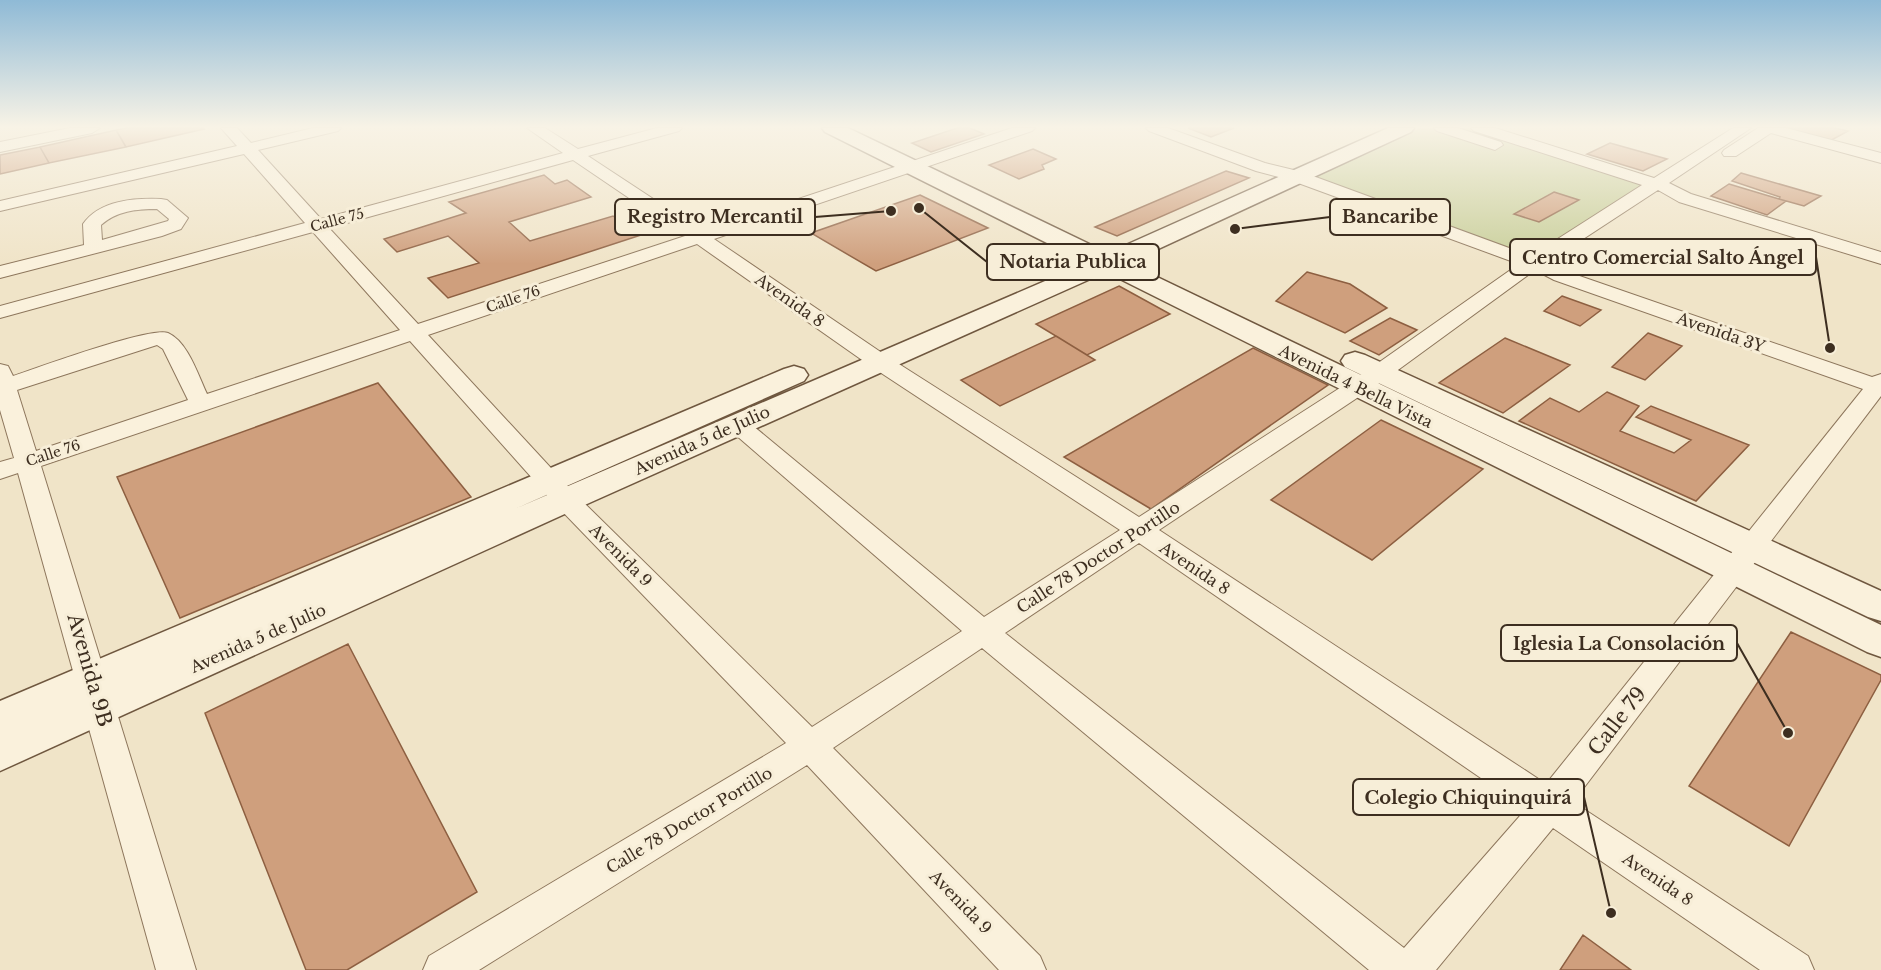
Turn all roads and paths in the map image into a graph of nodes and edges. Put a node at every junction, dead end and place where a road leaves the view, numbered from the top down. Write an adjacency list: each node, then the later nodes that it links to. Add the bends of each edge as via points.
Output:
1 (115, 173): 13 (street)
2 (270, 173): 14 (street, Avenida 9)
3 (508, 173): 14 (street, Calle 75)
4 (603, 173): 15 (street, Avenida 8)
5 (889, 173): 15 (street, Calle 76)
6 (942, 173): 17 (main road, Avenida 4 Bella Vista)
7 (1598, 173): 12 (street)
8 (1608, 173): 12 (street)
9 (1686, 173): 12 (street, Calle 78 Doctor Portillo)
10 (1693, 173): 12 (street, Calle 78 Doctor Portillo)
11 (1277, 174): 17 (main road, Avenida 5 de Julio); 19 (street, Avenida 3Y)
12 (1662, 192): 18 (street); 19 (street, Calle 78 Doctor Portillo)
13 (0, 206)
14 (318, 225): 21 (street, Calle 75); 22 (street, Avenida 9)
15 (699, 237): 22 (street, Calle 76); 23 (street, Avenida 8)
16 (93, 248): 20 (street)
17 (1107, 252): 23 (main road, Avenida 5 de Julio); 25 (main road, Avenida 4 Bella Vista)
18 (1881, 258)
19 (1543, 269): 25 (street, Calle 78 Doctor Portillo); 26 (street, Avenida 3Y)
20 (0, 272)
21 (0, 312)
22 (414, 333): 27 (street, Calle 76); 30 (street, Avenida 9)
23 (869, 355): 28 (main road, Avenida 5 de Julio); 30 (main road, Avenida 5 de Julio); 31 (street, Avenida 8)
24 (2, 379): 27 (street, via 161,338 172,346); 29 (street, Avenida 9B)
25 (1368, 380): 31 (street, Calle 78 Doctor Portillo); 32 (main road, Avenida 4 Bella Vista)
26 (1880, 385): 32 (street, Calle 79)
27 (201, 404): 29 (street, Calle 76)
28 (738, 425): 30 (main road, Avenida 5 de Julio); 34 (street)
29 (14, 466): 36 (street, Avenida 9B)
30 (558, 490): 36 (main road, Avenida 5 de Julio); 38 (street, Avenida 9)
31 (1139, 530): 34 (street, Calle 78 Doctor Portillo); 40 (street, Avenida 8)
32 (1743, 558): 33 (main road, Avenida 4 Bella Vista); 35 (main road, Avenida 4 Bella Vista); 40 (street, Calle 79)
33 (1881, 607)
34 (983, 632): 38 (street, Calle 78 Doctor Portillo); 44 (street)
35 (1881, 642)
36 (97, 693): 37 (main road, Avenida 5 de Julio); 39 (main road, Avenida 5 de Julio); 41 (street, Avenida 9B)
37 (0, 719)
38 (810, 746): 42 (street, Calle 78 Doctor Portillo); 43 (street, Avenida 9)
39 (0, 753)
40 (1550, 806): 45 (street, Calle 79); 46 (street, Avenida 8)
41 (176, 970)
42 (443, 970)
43 (1026, 970)
44 (1400, 970)
45 (1411, 970)
46 (1794, 970)

